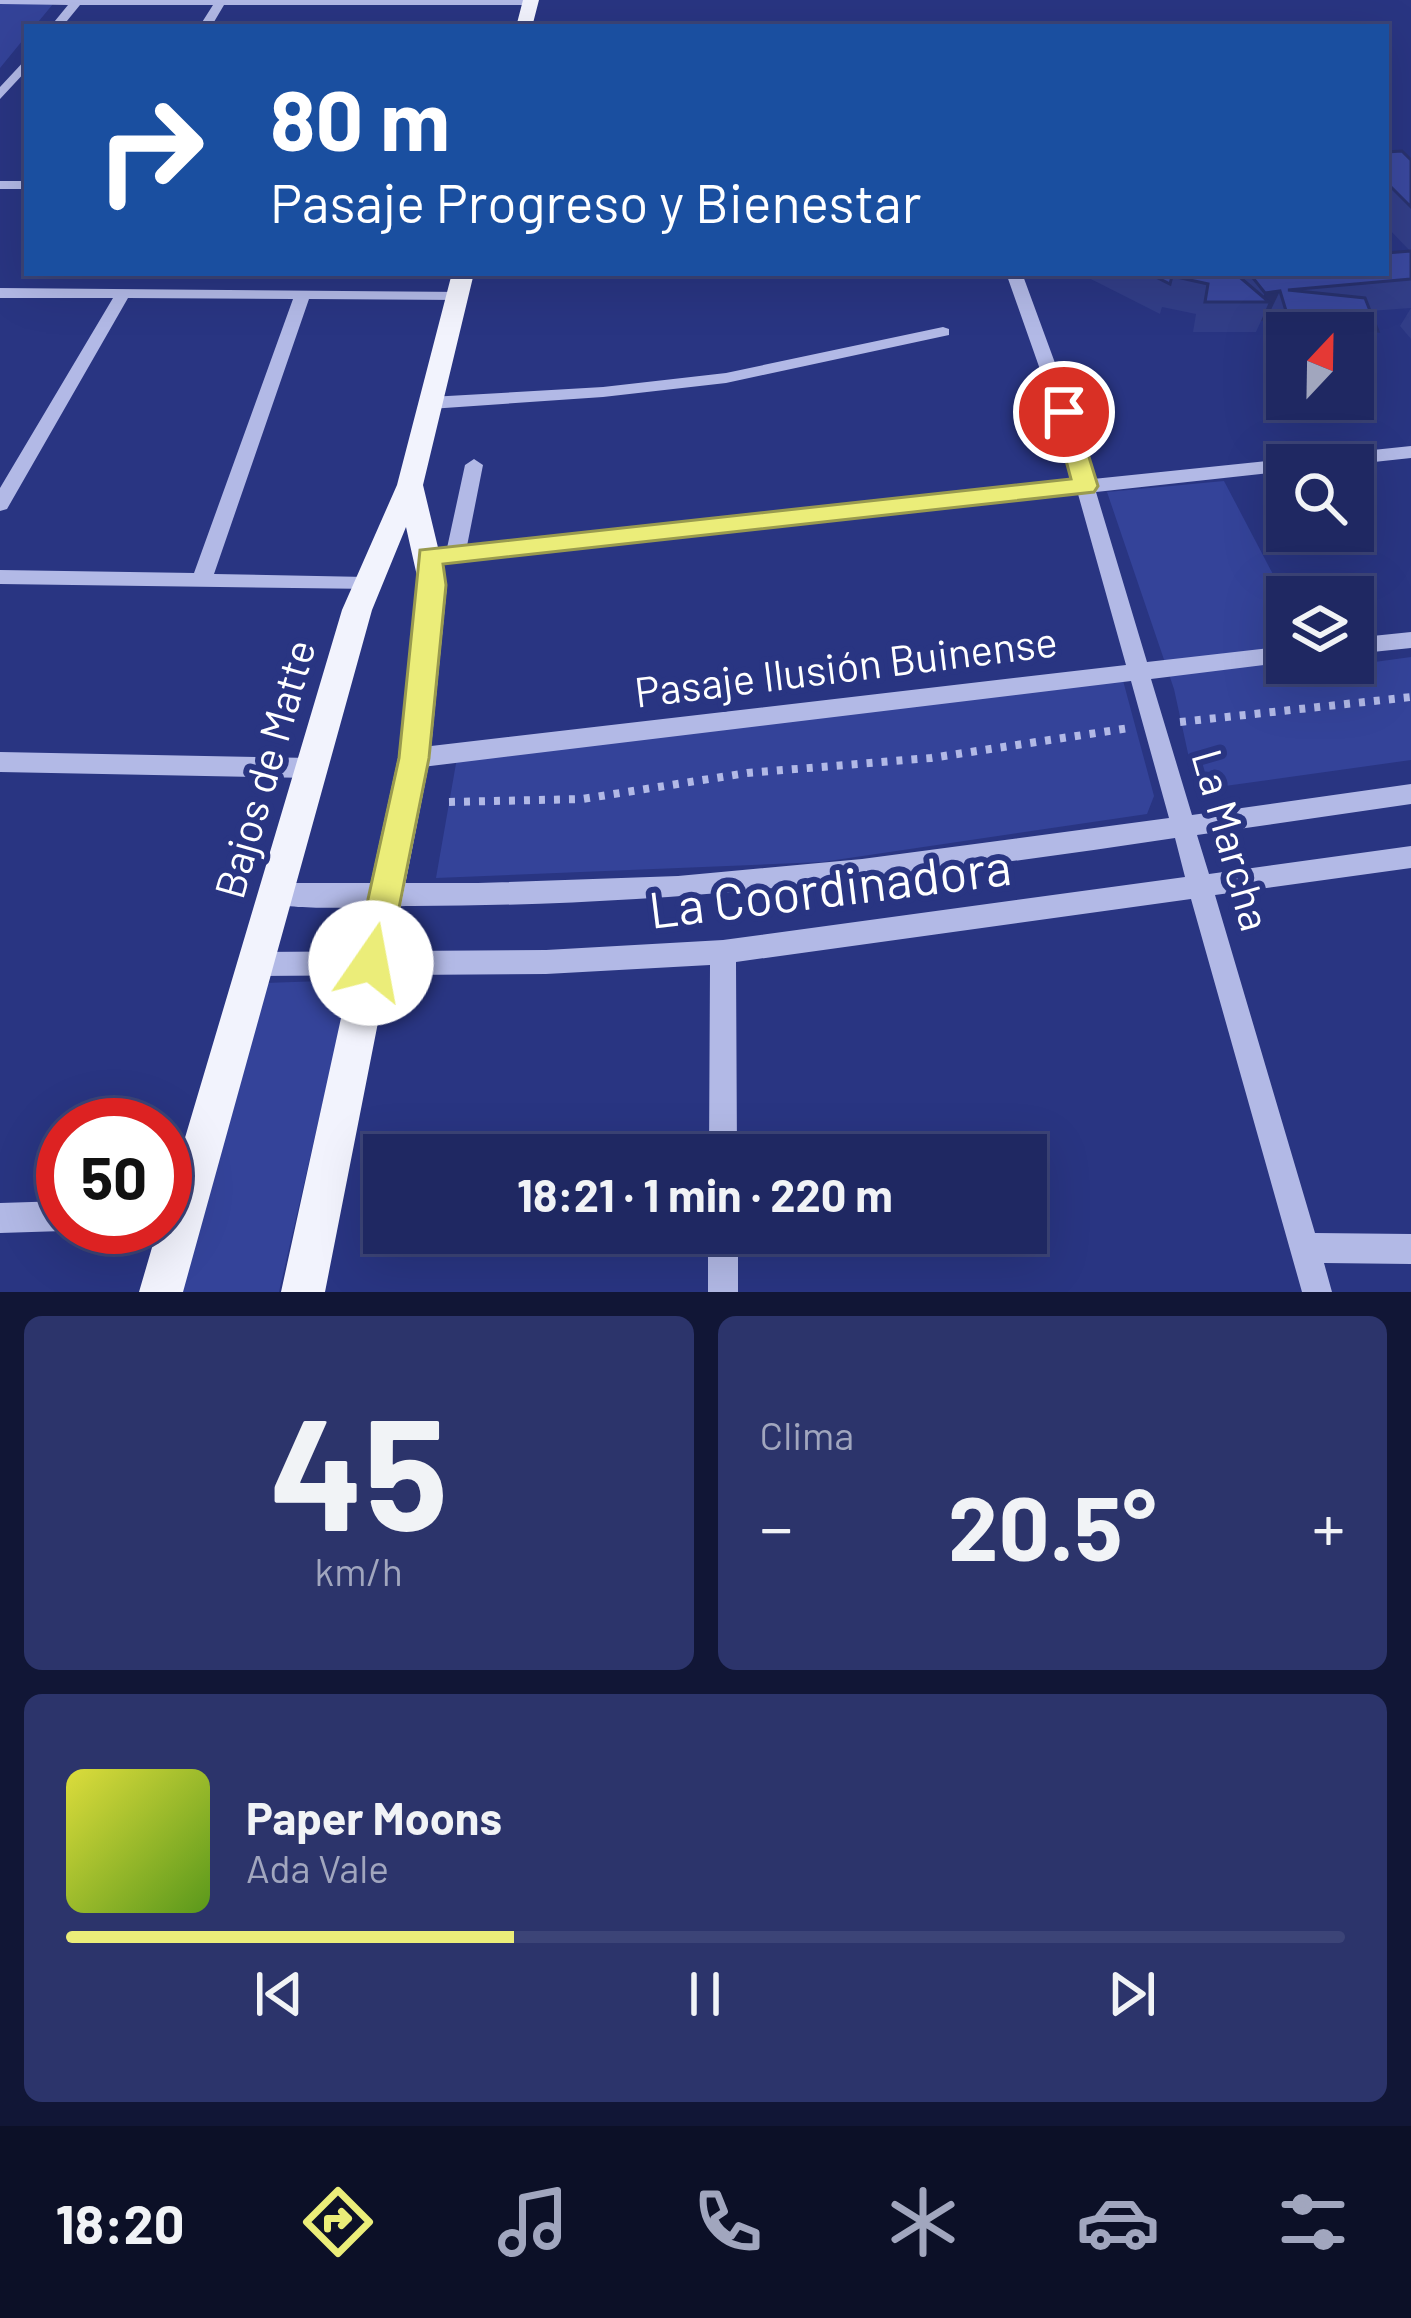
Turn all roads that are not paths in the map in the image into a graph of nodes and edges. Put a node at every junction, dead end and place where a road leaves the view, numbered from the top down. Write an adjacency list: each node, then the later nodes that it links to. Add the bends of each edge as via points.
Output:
1 (0, 1): 2 (street)
2 (77, 1): 3 (street)
3 (221, 1): 5 (street)
4 (530, 1): 5 (street)
5 (365, 7)
6 (24, 66): 7 (street)
7 (0, 95)
8 (1015, 276): 20 (street, La Marcha)
9 (460, 284): 11 (street); 14 (main road, Bajos de Matte)
10 (0, 293): 12 (street)
11 (303, 293): 12 (street); 24 (street)
12 (123, 294): 21 (street)
13 (944, 332): 14 (street, via 726,378)
14 (430, 403): 19 (main road, Bajos de Matte)
15 (1411, 452): 16 (street)
16 (1374, 456)
17 (474, 465): 22 (street)
18 (1266, 467): 20 (street)
19 (410, 485): 22 (main road); 25 (main road, Bajos de Matte)
20 (1085, 486): 22 (street); 29 (street, La Marcha)
21 (0, 504)
22 (442, 554): 30 (main road)
23 (0, 577): 24 (street)
24 (200, 582): 25 (street)
25 (368, 584): 32 (main road, Bajos de Matte)
26 (1411, 640): 27 (street)
27 (1374, 644)
28 (1266, 656): 29 (street, Pasaje Ilusión Buinense)
29 (1138, 671): 30 (street, Pasaje Ilusión Buinense); 34 (street, La Marcha)
30 (414, 758): 38 (main road)
31 (0, 762): 32 (street)
32 (312, 768): 37 (main road, Bajos de Matte)
33 (1411, 794): 34 (street, La Coordinadora)
34 (1183, 825): 36 (street, La Marcha); 38 (street, La Coordinadora, via 797,876)
35 (1411, 857): 36 (street, La Coordinadora)
36 (1201, 886): 39 (street, La Coordinadora); 46 (street, La Marcha)
37 (277, 894): 38 (street, La Coordinadora); 41 (main road, Bajos de Matte)
38 (386, 896): 40 (main road)
39 (723, 952): 40 (street, La Coordinadora); 42 (street)
40 (371, 963): 41 (street, La Coordinadora); 51 (main road)
41 (256, 964): 43 (main road, Bajos de Matte)
42 (723, 1134)
43 (192, 1161)
44 (36, 1217): 45 (street)
45 (0, 1218)
46 (1305, 1248): 47 (street); 53 (street, La Marcha)
47 (1411, 1250)
48 (168, 1254): 50 (main road, Bajos de Matte)
49 (723, 1254): 52 (street)
50 (161, 1292)
51 (303, 1292)
52 (723, 1292)
53 (1317, 1292)

